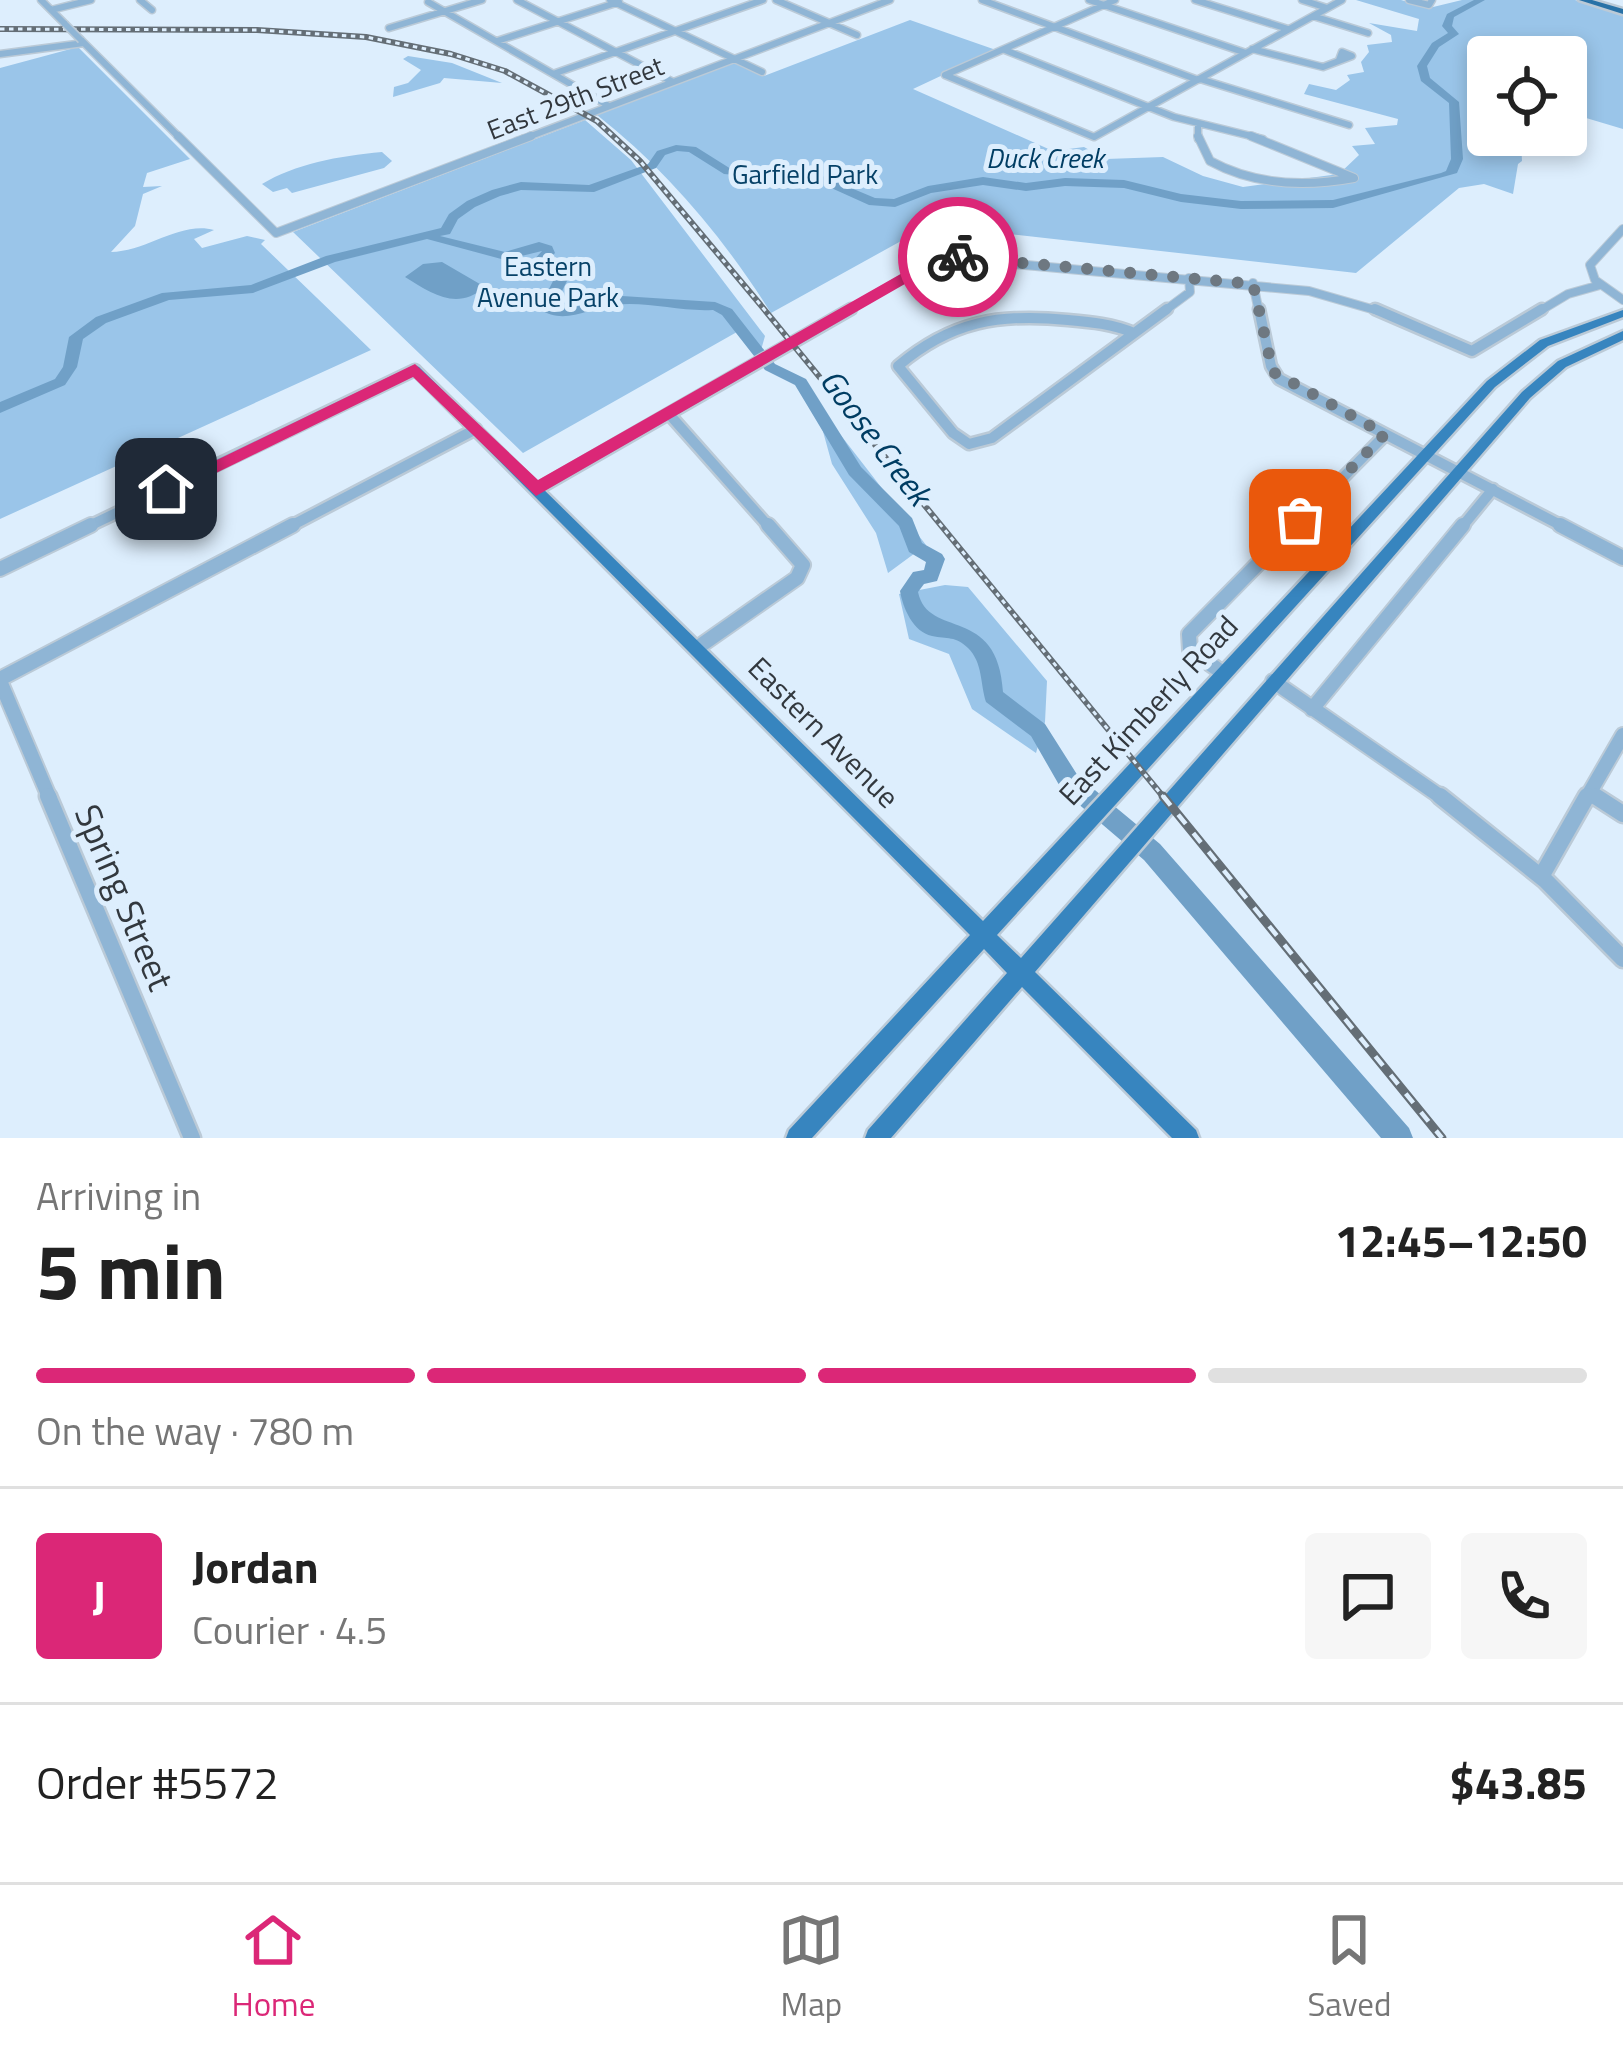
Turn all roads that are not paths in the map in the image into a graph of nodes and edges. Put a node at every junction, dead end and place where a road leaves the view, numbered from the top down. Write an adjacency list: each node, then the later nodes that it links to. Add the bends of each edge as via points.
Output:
1 (41, 0): 22 (street)
2 (91, 0): 22 (street)
3 (140, 0): 23 (street)
4 (482, 0): 24 (street)
5 (517, 0): 27 (street)
6 (764, 0): 32 (street)
7 (776, 0): 28 (street)
8 (885, 0): 28 (street, East 29th Street)
9 (982, 0): 29 (street)
10 (1089, 0): 20 (street)
11 (1115, 0): 20 (street)
12 (1195, 0): 31 (street)
13 (1302, 0): 21 (street)
14 (1342, 0): 21 (street)
15 (1409, 0): 19 (street)
16 (1586, 0): 25 (highway)
17 (618, 1): 27 (street); 32 (street)
18 (428, 2): 24 (street)
19 (1430, 3)
20 (1104, 5): 29 (street); 39 (street)
21 (1328, 8): 26 (street)
22 (51, 10): 36 (street, bridge)
23 (152, 10)
24 (444, 11): 30 (street); 35 (street)
25 (1623, 12)
26 (1312, 16): 31 (street); 33 (street)
27 (559, 22): 35 (street); 38 (street)
28 (829, 23): 34 (street); 41 (street, East 29th Street)
29 (1055, 27): 37 (street); 45 (street)
30 (388, 28)
31 (1288, 29): 39 (street)
32 (675, 31): 38 (street); 41 (street)
33 (1368, 33)
34 (857, 34)
35 (496, 41): 44 (street)
36 (83, 42): 40 (street); 47 (street, East 29th Street, via 275,233)
37 (1004, 50): 48 (street); 48 (street, via 946,75 1094,137)
38 (617, 51): 44 (street); 46 (street)
39 (1249, 51): 42 (street, via 1323,67); 45 (street)
40 (0, 54)
41 (734, 59): 43 (street); 46 (street, East 29th Street)
42 (1339, 60)
43 (762, 73)
44 (553, 74): 47 (street)
45 (1199, 79): 48 (street); 50 (street)
46 (673, 82): 47 (street, East 29th Street)
47 (609, 106)
48 (1149, 107): 49 (street)
49 (1198, 124): 49 (street, via 1201,154 1266,184 1353,175 1246,133)
50 (1349, 125)
51 (1623, 229): 54 (street, via 1590,265)
52 (1189, 278): 53 (street); 57 (street, via 1190,292); 60 (street, via 949,258)
53 (1253, 284): 54 (street, via 1339,297 1476,351 1566,292); 62 (street, via 1273,372)
54 (1600, 285): 55 (street)
55 (1623, 300)
56 (1623, 313): 63 (main road, East Kimberly Road, via 1530,352)
57 (1134, 333): 57 (street, via 984,443 969,444 899,364 964,322 1000,314)
58 (1623, 335): 64 (main road, via 1543,379)
59 (415, 370): 61 (main road, Eastern Avenue); 68 (street)
60 (669, 414): 66 (street); 69 (street, via 803,565)
61 (476, 429): 66 (main road, Eastern Avenue); 71 (street)
62 (1385, 434): 63 (street); 70 (street, via 1186,641)
63 (1424, 454): 64 (street); 70 (main road, East Kimberly Road)
64 (1457, 472): 65 (street); 72 (main road)
65 (1493, 489): 67 (street); 73 (street)
66 (536, 490): 69 (main road, Eastern Avenue)
67 (1623, 557)
68 (0, 569)
69 (697, 648): 78 (main road, Eastern Avenue)
70 (1223, 674): 78 (main road, East Kimberly Road)
71 (0, 680): 81 (street, Spring Street)
72 (1273, 681): 73 (street); 80 (main road)
73 (1312, 709): 77 (street)
74 (1623, 736): 75 (street)
75 (1590, 793): 76 (street); 77 (street)
76 (1623, 814)
77 (1542, 875): 79 (street)
78 (984, 936): 80 (main road, Eastern Avenue); 82 (main road, East Kimberly Road)
79 (1623, 959)
80 (1023, 973): 83 (main road); 84 (main road, Eastern Avenue)
81 (192, 1138)
82 (797, 1138)
83 (876, 1138)
84 (1188, 1138)

